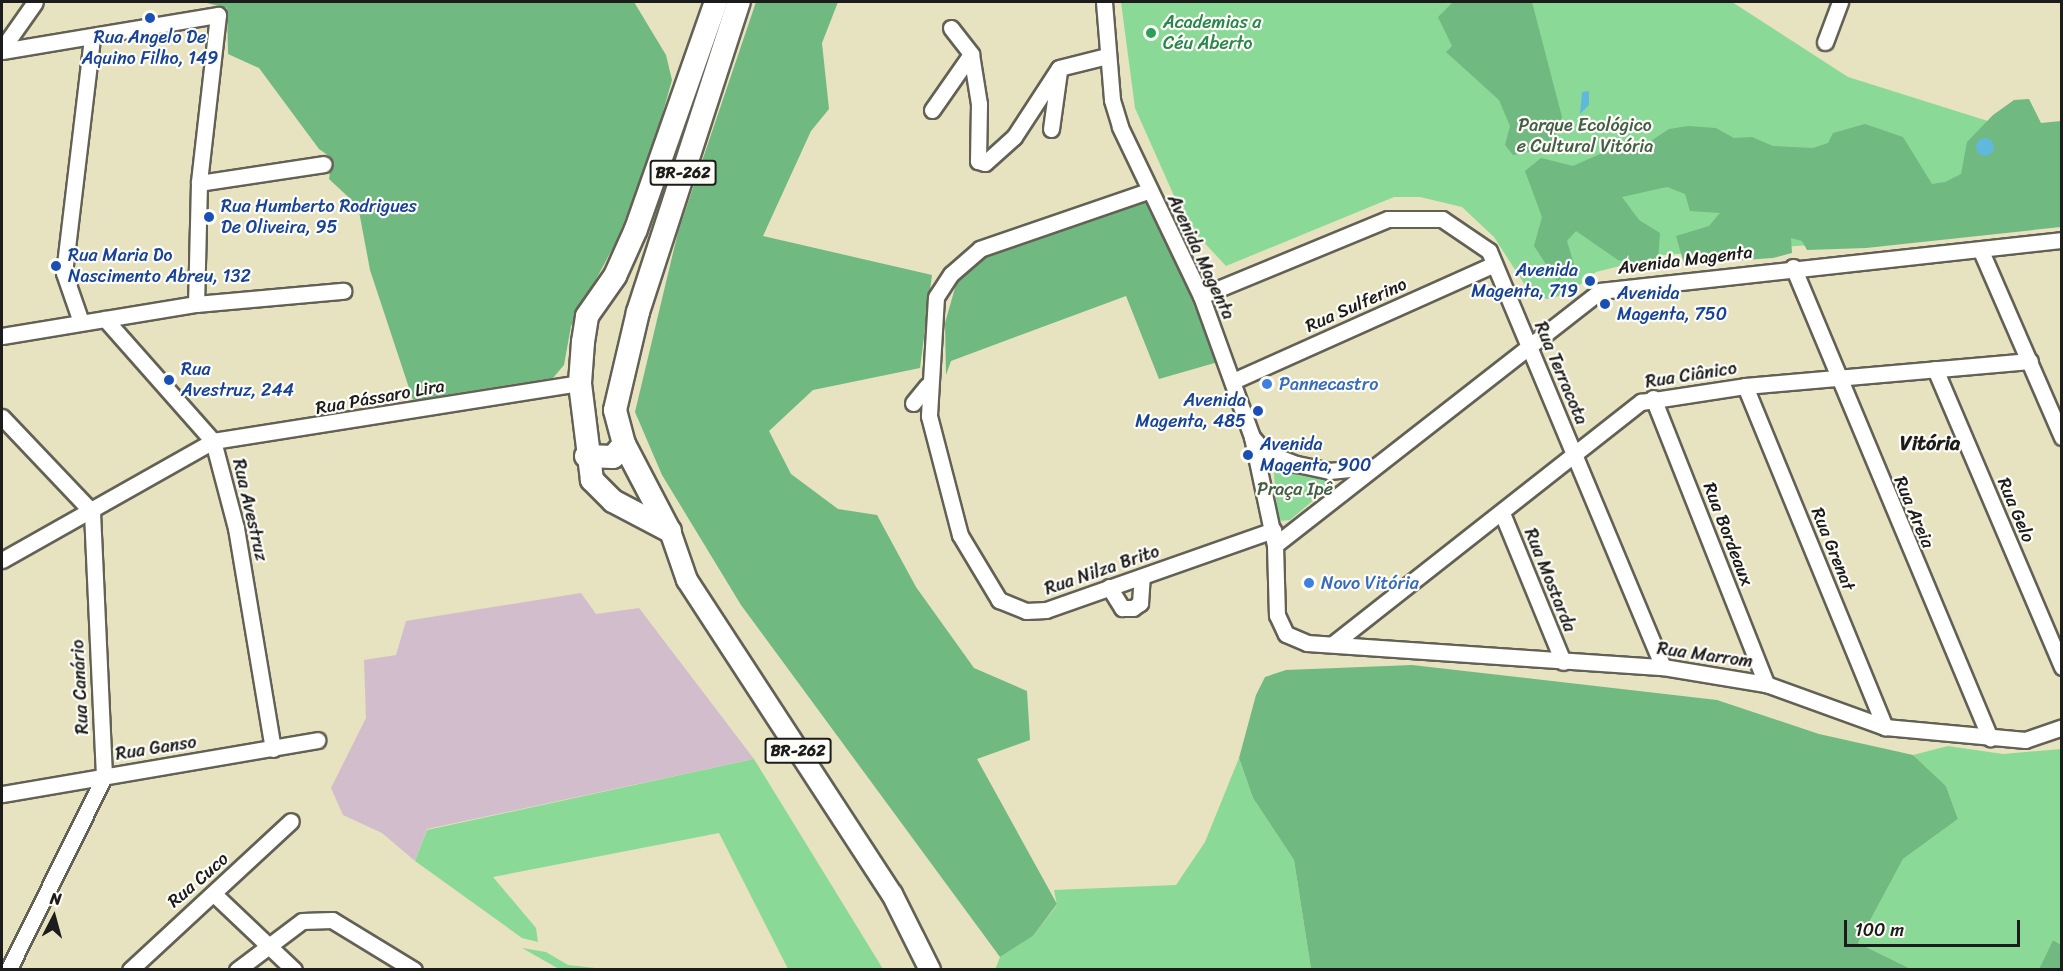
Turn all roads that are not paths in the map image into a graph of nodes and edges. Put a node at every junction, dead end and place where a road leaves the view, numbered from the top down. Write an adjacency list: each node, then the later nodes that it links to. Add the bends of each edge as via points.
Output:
1 (35, 2): 9 (street)
2 (716, 2): 33 (highway, BR-262, via 636,230 615,276 587,316)
3 (739, 2): 42 (highway, BR-262, via 629,345 615,410)
4 (1104, 2): 11 (street, Avenida Magenta)
5 (1839, 2): 8 (street)
6 (951, 28): 10 (street)
7 (92, 37): 9 (street); 16 (street, via 218,15); 26 (street, via 64,273)
8 (1825, 42)
9 (2, 50)
10 (971, 54): 12 (street, via 979,104 978,161 985,163 1014,137); 13 (street)
11 (1107, 56): 12 (street); 17 (street, Avenida Magenta, via 1120,128)
12 (1059, 69): 14 (street)
13 (932, 110)
14 (1051, 129)
15 (324, 164): 16 (street)
16 (199, 183): 24 (street)
17 (1148, 191): 23 (street, Avenida Magenta); 34 (street, Rua Nilza Brito, via 980,249 951,274 936,297)
18 (2061, 240): 19 (street, Avenida Magenta)
19 (1981, 251): 21 (street, Avenida Magenta); 29 (street)
20 (1494, 264): 23 (street, Rua Terracota, via 1488,251 1442,219 1388,219); 28 (street, Rua Terracota); 32 (street, Rua Sulferino)
21 (1793, 267): 28 (street, Avenida Magenta, via 1600,291); 31 (street, Rua Areia)
22 (343, 291): 24 (street)
23 (1201, 296): 32 (street, Avenida Magenta)
24 (196, 304): 25 (street)
25 (105, 319): 26 (street); 41 (street, Rua Avestruz)
26 (81, 322): 27 (street)
27 (2, 336)
28 (1528, 347): 43 (street, Rua Terracota); 45 (street, Avenida Magenta)
29 (2030, 361): 30 (street, Rua Ciânico); 40 (street)
30 (1935, 369): 31 (street, Rua Ciânico); 58 (street, Rua Gelo)
31 (1836, 379): 35 (street, Rua Ciânico); 62 (street, Rua Areia)
32 (1233, 381): 39 (street, Avenida Magenta)
33 (580, 382): 41 (street, Rua Pássaro Lira); 44 (highway, BR-262)
34 (927, 386): 37 (street); 54 (street, Rua Nilza Brito, via 944,485 960,535 999,600 1026,611 1046,610)
35 (1745, 386): 36 (street, Rua Ciânico); 60 (street, Rua Grenat)
36 (1653, 398): 43 (street, Rua Ciânico, via 1641,402); 59 (street, Rua Bordeaux)
37 (913, 403)
38 (2, 417): 48 (street)
39 (1252, 437): 46 (street, via 1265,452); 51 (street, Avenida Magenta)
40 (2061, 437)
41 (213, 441): 48 (street, Rua Pássaro Lira); 64 (street, Rua Avestruz, via 237,528)
42 (624, 444): 44 (highway, via 613,457); 50 (highway, BR-262)
43 (1575, 454): 49 (street, Rua Ciânico); 57 (street, Rua Terracota)
44 (586, 456): 50 (highway, BR-262, via 601,492)
45 (1371, 467): 46 (street); 47 (street, Avenida Magenta)
46 (1337, 470): 47 (street)
47 (1342, 492): 51 (street, Avenida Magenta)
48 (92, 512): 52 (street, Rua Pássaro Lira); 65 (street, Rua Canário)
49 (1502, 513): 55 (street, Rua Ciânico); 56 (street, Rua Mostarda)
50 (670, 531): 75 (main road, BR-262, via 687,580 892,894)
51 (1274, 538): 53 (street, Rua Nilza Brito); 55 (street, Rua Marrom, via 1277,615 1286,634 1307,643)
52 (2, 560)
53 (1142, 577): 54 (street, Rua Nilza Brito); 54 (street, via 1140,603 1133,608 1122,608)
54 (1109, 587)
55 (1333, 644): 56 (street, Rua Marrom)
56 (1563, 662): 57 (street, Rua Marrom)
57 (1663, 667): 59 (street, Rua Marrom)
58 (2061, 667)
59 (1766, 684): 60 (street, Rua Marrom)
60 (1885, 727): 62 (street, Rua Marrom)
61 (2061, 727): 62 (street, Rua Marrom, via 2025,740)
62 (1990, 738)
63 (317, 740): 64 (street, Rua Ganso)
64 (273, 749): 65 (street, Rua Ganso)
65 (104, 777): 66 (street, Rua Ganso); 70 (street, Rua Canário)
66 (2, 794)
67 (291, 821): 68 (street, Rua Cuco)
68 (216, 895): 69 (street); 71 (street, Rua Cuco, via 162,935)
69 (268, 941): 72 (street); 73 (street); 74 (street, via 302,921 332,920)
70 (8, 969)
71 (130, 969)
72 (237, 969)
73 (294, 969)
74 (414, 969)
75 (930, 969)

